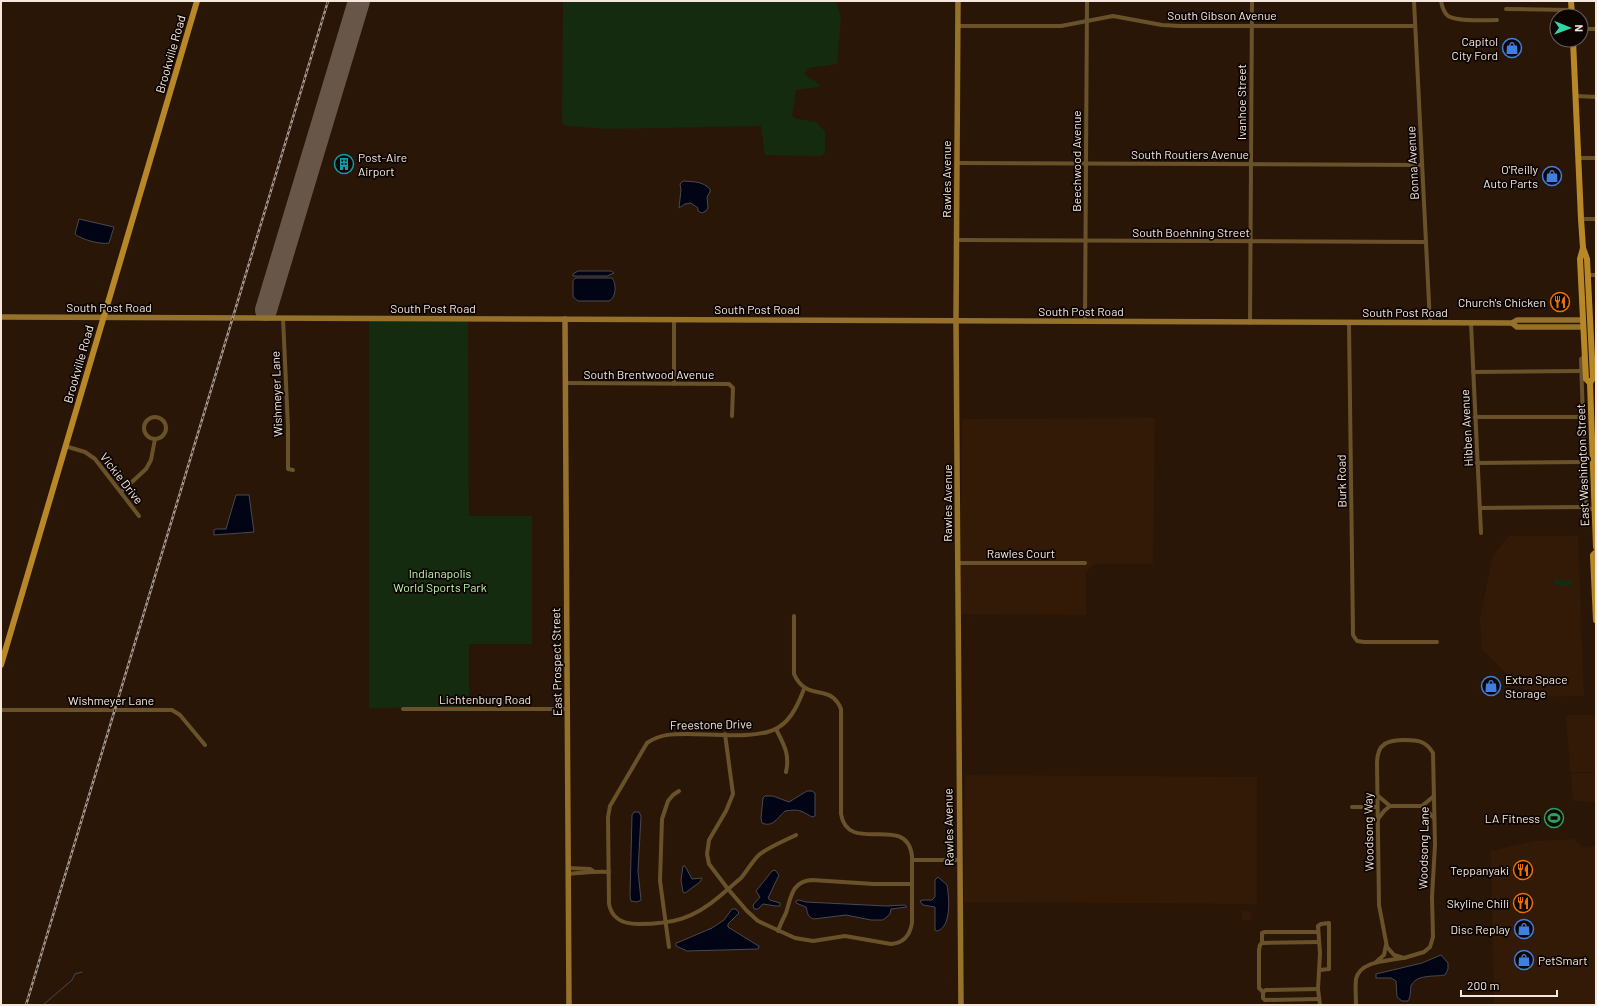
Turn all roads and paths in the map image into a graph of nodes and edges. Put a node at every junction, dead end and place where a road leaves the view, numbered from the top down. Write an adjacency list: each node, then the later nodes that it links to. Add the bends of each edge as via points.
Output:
1 (197, 1): 33 (main road, Brookville Road)
2 (958, 1): 11 (street, Rawles Avenue)
3 (1087, 1): 10 (street, Beechwood Avenue)
4 (1252, 1): 12 (street, Ivanhoe Street)
5 (1414, 1): 13 (street, Bonna Avenue)
6 (1441, 1): 9 (street, via 1445,13 1452,17 1464,20)
7 (1506, 9): 8 (street)
8 (1549, 11)
9 (1497, 20)
10 (1086, 21): 11 (street, South Gibson Avenue, via 1056,26); 12 (street, South Gibson Avenue, via 1115,16 1169,26); 20 (street, Beechwood Avenue)
11 (958, 26): 19 (street, Rawles Avenue)
12 (1252, 26): 13 (street, South Gibson Avenue); 21 (street, Ivanhoe Street)
13 (1415, 26): 22 (street, Bonna Avenue)
14 (1573, 48): 15 (main road, East Washington Street)
15 (1576, 96): 16 (street); 17 (main road, East Washington Street)
16 (1596, 97)
17 (1579, 158): 18 (street); 23 (main road, East Washington Street)
18 (1596, 158)
19 (957, 163): 20 (street, South Routiers Avenue); 25 (street, Rawles Avenue)
20 (1086, 164): 21 (street, South Routiers Avenue); 26 (street, Beechwood Avenue)
21 (1251, 164): 22 (street, South Routiers Avenue); 28 (street, Ivanhoe Street)
22 (1422, 165): 27 (street, Bonna Avenue)
23 (1582, 219): 24 (street); 29 (main road, East Washington Street)
24 (1596, 219)
25 (957, 240): 26 (street, South Boehning Street); 37 (street, Rawles Avenue)
26 (1085, 241): 28 (street, South Boehning Street); 38 (street, Beechwood Avenue)
27 (1426, 242): 28 (street, South Boehning Street); 42 (street, Bonna Avenue)
28 (1251, 243): 40 (street, Ivanhoe Street)
29 (1583, 248): 30 (main road, East Washington Street); 39 (main road, East Washington Street, via 1580,259)
30 (1588, 275): 31 (street); 39 (main road, East Washington Street)
31 (1596, 275)
32 (1, 317): 33 (street, South Post Road)
33 (103, 318): 34 (street, South Post Road); 56 (main road, Brookville Road)
34 (283, 318): 35 (street, South Post Road); 59 (street, Wishmeyer Lane, via 288,469)
35 (565, 319): 36 (street, South Post Road); 48 (street, East Prospect Street)
36 (674, 320): 37 (street, South Post Road); 50 (street)
37 (956, 322): 38 (street, South Post Road); 69 (street, Rawles Avenue)
38 (1085, 322): 40 (street, South Post Road)
39 (1588, 322): 44 (street, South Post Road, via 1517,320); 44 (street, South Post Road, via 1535,326 1517,326); 45 (main road, East Washington Street); 49 (main road, East Washington Street, via 1593,378)
40 (1250, 323): 41 (street, South Post Road)
41 (1349, 323): 42 (street, South Post Road); 72 (street, Burk Road, via 1354,638 1359,642)
42 (1430, 323): 43 (street, South Post Road)
43 (1471, 323): 44 (street, South Post Road); 47 (street, Hibben Avenue)
44 (1512, 323)
45 (1585, 356): 46 (street, via 1581,360); 49 (main road, East Washington Street, via 1586,379)
46 (1581, 371): 47 (street); 54 (street)
47 (1473, 372): 53 (street, Hibben Avenue)
48 (566, 383): 50 (street, South Brentwood Avenue); 76 (street, East Prospect Street)
49 (1590, 383): 51 (main road, East Washington Street)
50 (674, 384): 52 (street, South Brentwood Avenue, via 732,386)
51 (1593, 411): 63 (main road, East Washington Street)
52 (732, 416)
53 (1475, 417): 54 (street); 57 (street, Hibben Avenue)
54 (1583, 417): 58 (street)
55 (155, 439): 55 (street, via 163,436 166,427 163,420 155,417 147,420 144,427 147,435); 60 (street, via 151,460 146,470)
56 (65, 446): 60 (street, Vickie Drive, via 93,457); 73 (main road, Brookville Road)
57 (1477, 462): 58 (street); 62 (street, Hibben Avenue)
58 (1584, 462): 61 (street)
59 (293, 470)
60 (121, 492): 64 (street, Vickie Drive)
61 (1586, 507): 62 (street); 63 (street)
62 (1480, 508): 65 (street, Hibben Avenue)
63 (1594, 510): 66 (main road, East Washington Street)
64 (139, 516)
65 (1481, 533)
66 (1596, 547)
67 (1596, 552): 71 (main road, via 1593,555)
68 (1084, 563): 69 (street, Rawles Court)
69 (958, 564): 94 (street, Rawles Avenue)
70 (794, 616): 74 (street, via 794,674)
71 (1596, 620)
72 (1437, 642)
73 (1, 665)
74 (804, 689): 78 (street, Freestone Drive, via 792,714); 93 (street, via 829,694 838,702 841,709 841,814 844,823 858,833 891,834 901,837 909,845)
75 (403, 709): 76 (street, Lichtenburg Road)
76 (567, 709): 95 (street, East Prospect Street)
77 (1, 710): 81 (street, Wishmeyer Lane, via 172,710 180,715)
78 (776, 729): 79 (street, Freestone Drive, via 754,735); 82 (street, via 787,753)
79 (725, 734): 96 (street, Freestone Drive, via 667,734 647,743 610,806); 98 (street, via 733,794 709,840 707,854 709,864)
80 (1405, 740): 84 (street, Woodsong Way, via 1387,742 1378,751); 85 (street, Woodsong Lane, via 1421,741 1432,750)
81 (205, 745)
82 (786, 772)
83 (679, 791): 99 (street, via 668,801 662,818 660,881)
84 (1377, 795): 86 (street); 89 (street, Woodsong Way)
85 (1434, 796): 87 (street); 90 (street, Woodsong Lane)
86 (1390, 806): 87 (street); 91 (street)
87 (1422, 806): 90 (street)
88 (1352, 807): 89 (street)
89 (1377, 807): 91 (street, Woodsong Way)
90 (1434, 818): 106 (street, Woodsong Lane, via 1432,941 1429,949 1423,953)
91 (1378, 819): 104 (street, Woodsong Way, via 1379,902)
92 (796, 835): 98 (street, via 761,854)
93 (912, 860): 94 (street); 97 (street)
94 (960, 860): 113 (street, Rawles Avenue)
95 (568, 871): 96 (street); 112 (street, East Prospect Street)
96 (609, 872): 99 (street, via 609,904 613,915 627,924)
97 (912, 884): 100 (street, via 812,880 803,882 791,893); 100 (street, via 910,932 898,943 890,944 843,936 806,941)
98 (728, 889): 99 (street, via 697,913); 100 (street, via 754,917)
99 (665, 924): 105 (street)
100 (778, 931)
101 (1318, 932): 102 (street); 103 (street, via 1265,932 1262,933); 108 (street, via 1318,926 1329,923 1329,969)
102 (1319, 942): 103 (street); 108 (street)
103 (1262, 943): 110 (street, via 1259,950 1259,988)
104 (1386, 944): 106 (street, via 1393,954); 107 (street, via 1384,955)
105 (669, 947)
106 (1404, 958): 107 (street, Woodsong Lane)
107 (1374, 964): 115 (street, via 1362,968 1357,976)
108 (1320, 970): 109 (street)
109 (1318, 989): 110 (street); 111 (street)
110 (1263, 992): 111 (street, via 1265,1000)
111 (1319, 999): 114 (street)
112 (569, 1005)
113 (961, 1005)
114 (1320, 1005)
115 (1356, 1005)

